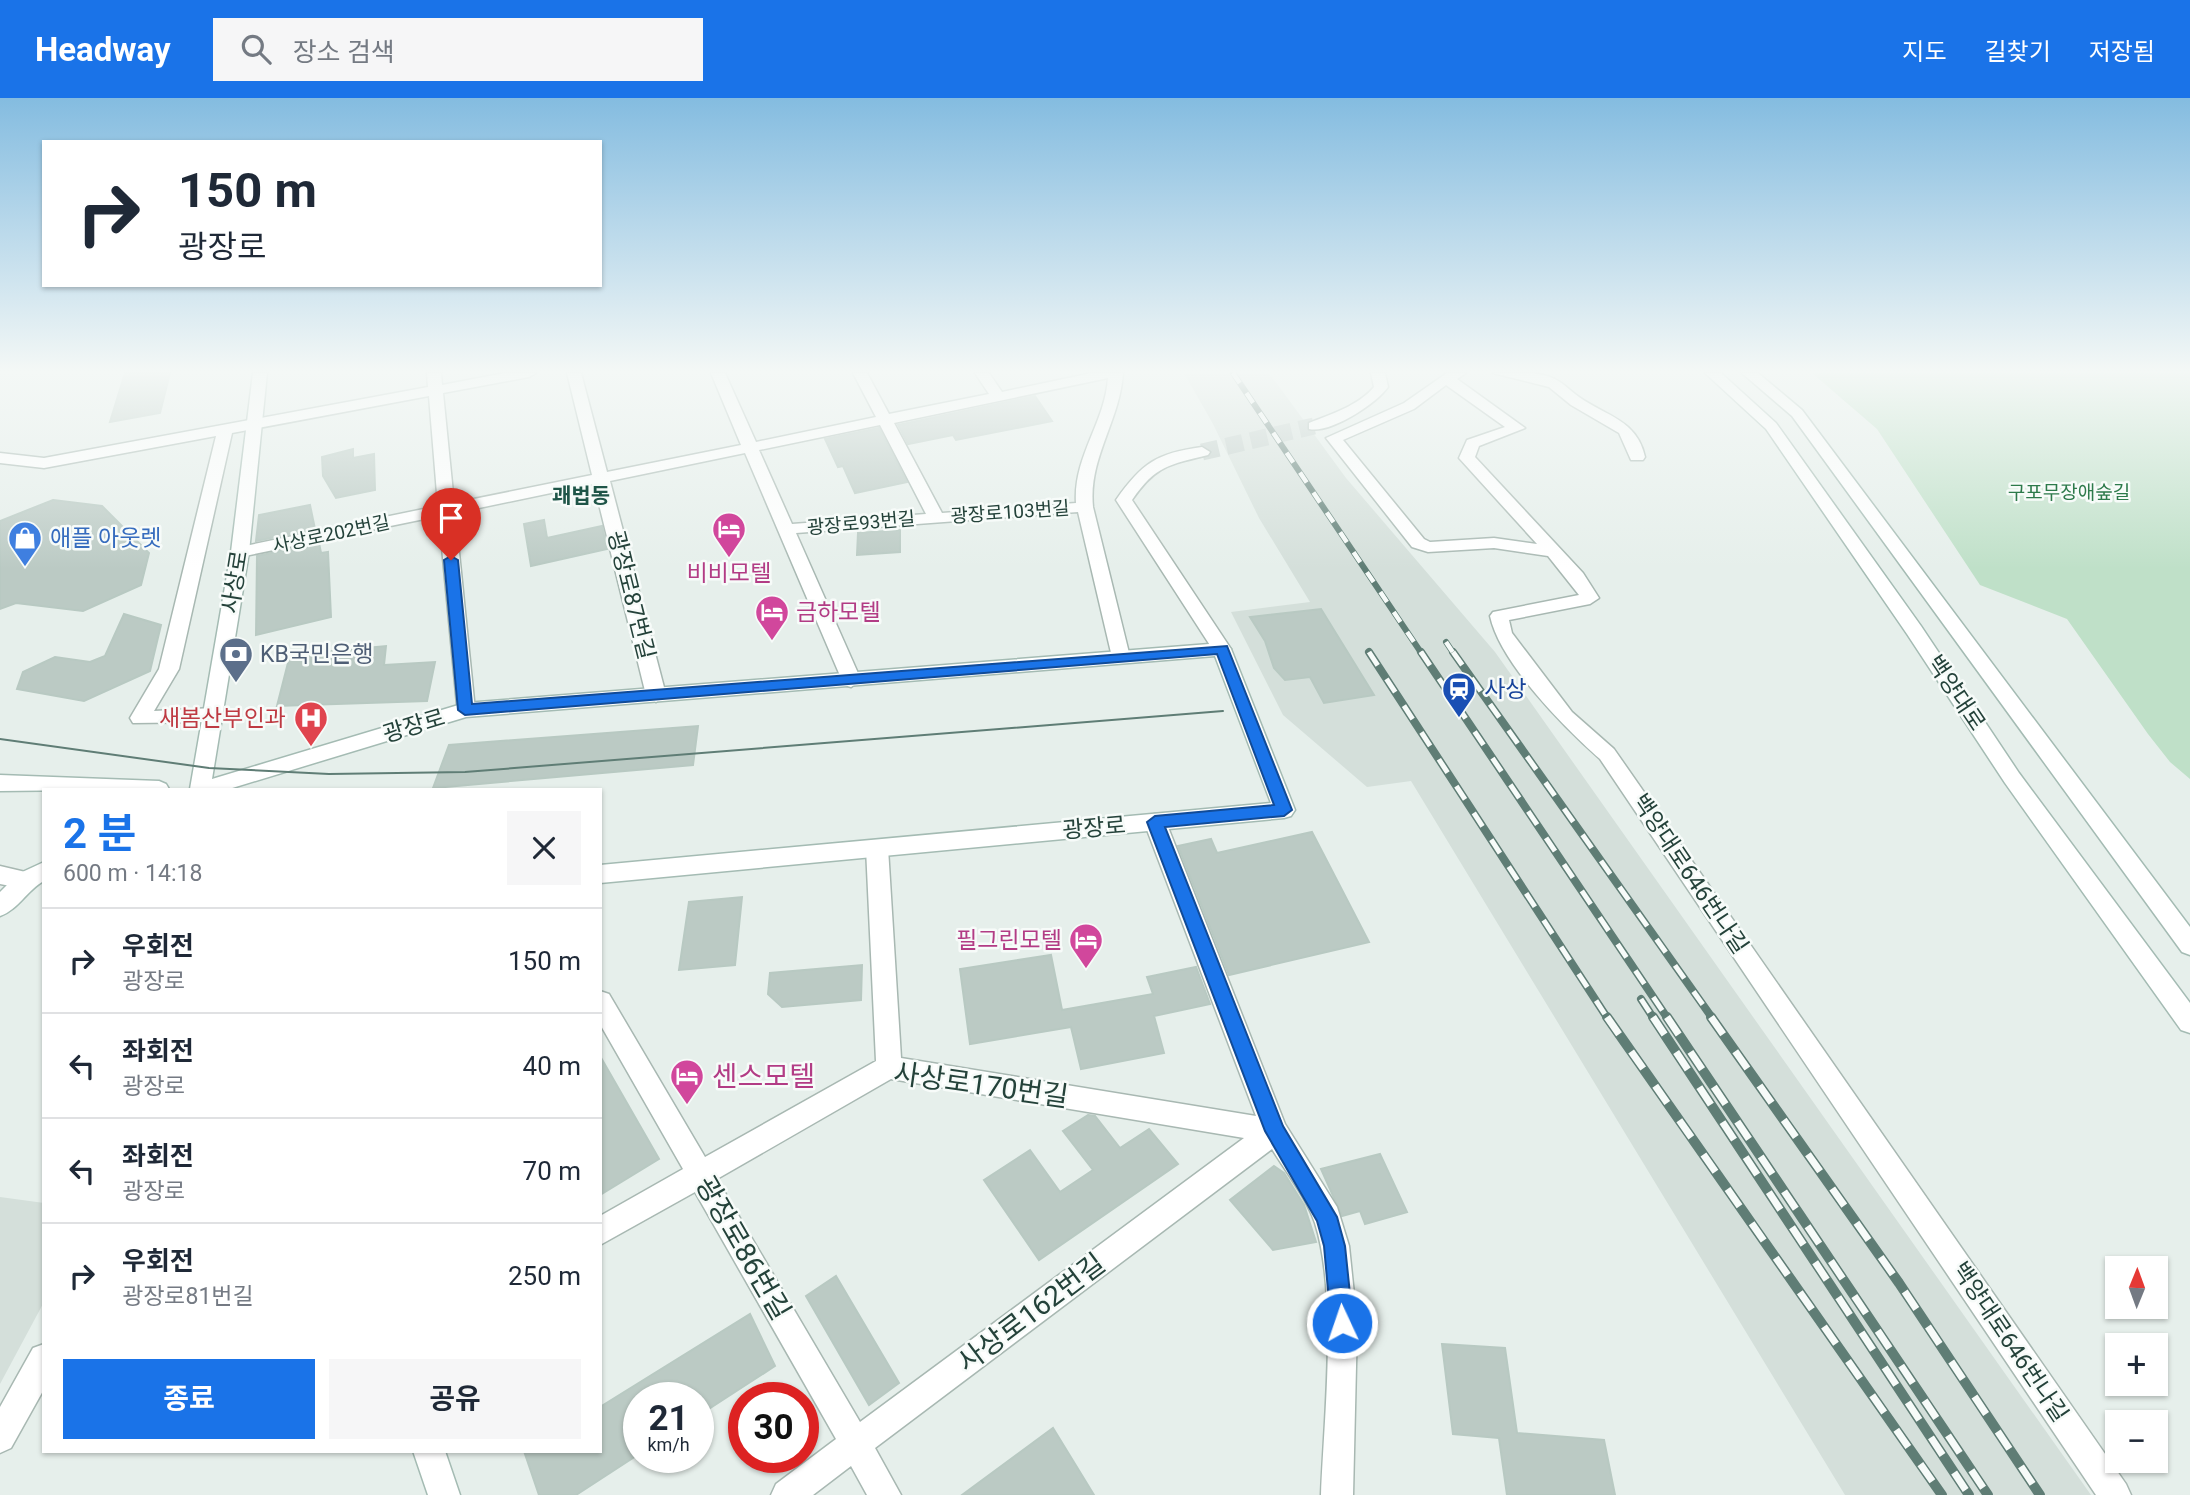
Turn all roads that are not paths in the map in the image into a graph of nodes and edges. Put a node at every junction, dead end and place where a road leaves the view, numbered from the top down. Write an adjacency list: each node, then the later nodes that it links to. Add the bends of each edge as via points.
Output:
1 (180, 438): 18 (street, via 44,463)
2 (223, 438): 31 (street, via 169,669 140,718)
3 (253, 438): 24 (street, 사상로)
4 (439, 438): 21 (street)
5 (591, 438): 19 (street, 광장로87번길)
6 (747, 438): 15 (street, 광장로93번길)
7 (798, 438): 15 (street, 사상로202번길)
8 (895, 438): 22 (street)
9 (1099, 438): 20 (street, 광장로103번길, via 1085,473)
10 (1334, 438): 25 (street, via 1418,543 1428,547 1494,543)
11 (1486, 438): 25 (street, 백양대로646번나길, via 1472,443 1467,458)
12 (1632, 438): 17 (street)
13 (1780, 438): 44 (street, 백양대로, via 2012,778)
14 (1816, 438): 42 (street, 백양대로)
15 (751, 448): 19 (street, 사상로202번길); 23 (street, 광장로93번길)
16 (1202, 452): 26 (street, via 1171,455 1145,469 1124,500)
17 (1637, 457)
18 (0, 458)
19 (601, 478): 21 (street, 사상로202번길); 29 (street, 광장로87번길)
20 (1085, 507): 22 (street, 광장로103번길); 27 (street, 광장로103번길)
21 (446, 510): 24 (street, 사상로202번길); 30 (street)
22 (936, 517): 23 (street, 광장로93번길)
23 (786, 530): 28 (street, 광장로93번길)
24 (240, 552): 31 (street, 사상로)
25 (1554, 552): 57 (street, 백양대로646번나길, via 1590,598 1499,617 1503,634 1565,717 1607,754)
26 (1222, 649): 27 (street, 광장로); 36 (street, 광장로, via 1284,810)
27 (1121, 657): 28 (street, 광장로)
28 (851, 680): 29 (street, 광장로)
29 (656, 695): 30 (street, 광장로)
30 (465, 710): 35 (street, 광장로)
31 (213, 715): 34 (street, 사상로)
32 (0, 783): 33 (street)
33 (132, 788)
34 (203, 788)
35 (206, 788)
36 (1155, 822): 37 (street, 광장로); 46 (street)
37 (877, 848): 38 (street, 광장로); 45 (street)
38 (602, 874)
39 (0, 875): 40 (street)
40 (35, 875): 41 (street)
41 (0, 907)
42 (2190, 945)
43 (602, 1004): 47 (street, 광장로86번길)
44 (2190, 1021)
45 (889, 1067): 46 (street, 사상로170번길); 47 (street, 사상로170번길)
46 (1275, 1131): 51 (street, 사상로162번길); 56 (street, via 1313,1190 1335,1246 1342,1323)
47 (700, 1174): 48 (street, 사상로170번길); 51 (street, 광장로86번길)
48 (602, 1230)
49 (42, 1363): 50 (street)
50 (0, 1437)
51 (855, 1443): 54 (street, 사상로162번길); 55 (street, 광장로86번길)
52 (430, 1453): 53 (street)
53 (444, 1495)
54 (787, 1495)
55 (885, 1495)
56 (1337, 1495)
57 (2115, 1495)

